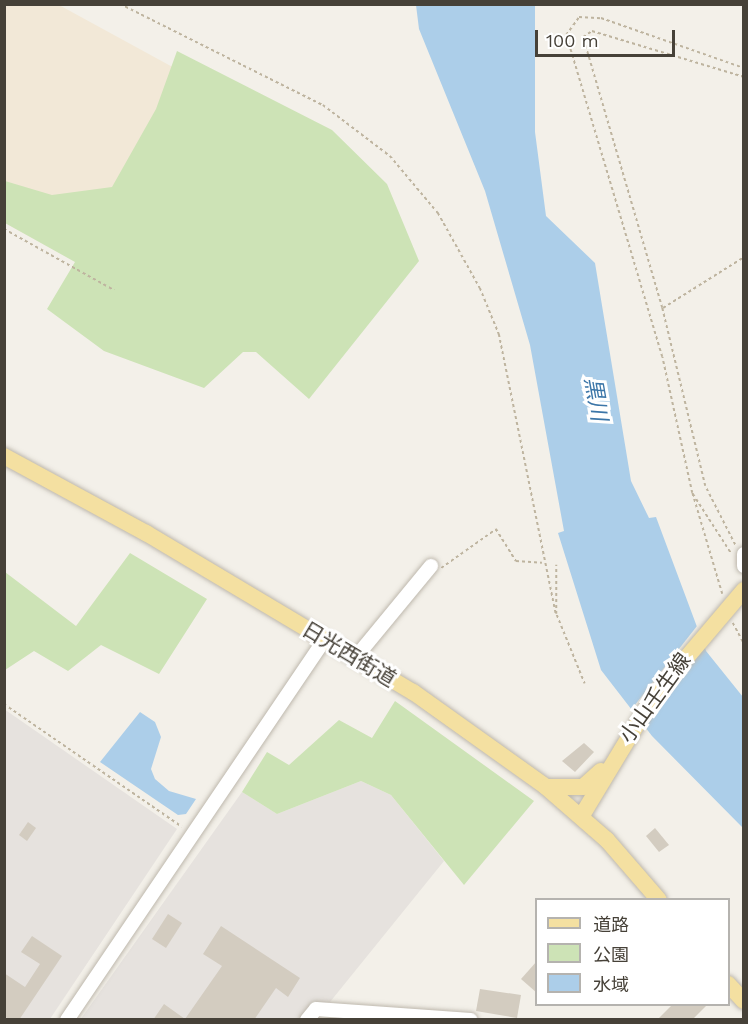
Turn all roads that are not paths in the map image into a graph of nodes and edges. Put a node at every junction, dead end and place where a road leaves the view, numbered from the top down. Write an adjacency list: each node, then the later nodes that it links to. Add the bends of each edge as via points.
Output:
1 (4, 456): 4 (main road, 日光西街道)
2 (431, 566): 5 (street)
3 (744, 590): 6 (main road, 小山壬生線, via 725,608)
4 (325, 639): 5 (main road, 日光西街道); 12 (street)
5 (356, 657): 7 (main road, 日光西街道)
6 (610, 763): 7 (main road, via 583,787); 8 (main road, 小山壬生線)
7 (546, 787): 8 (main road, 日光西街道)
8 (581, 817): 9 (main road, 日光西街道)
9 (656, 898)
10 (730, 985): 11 (main road)
11 (744, 1001)
12 (67, 1020)
13 (307, 1020): 14 (street, via 316,1009)
14 (471, 1020)

